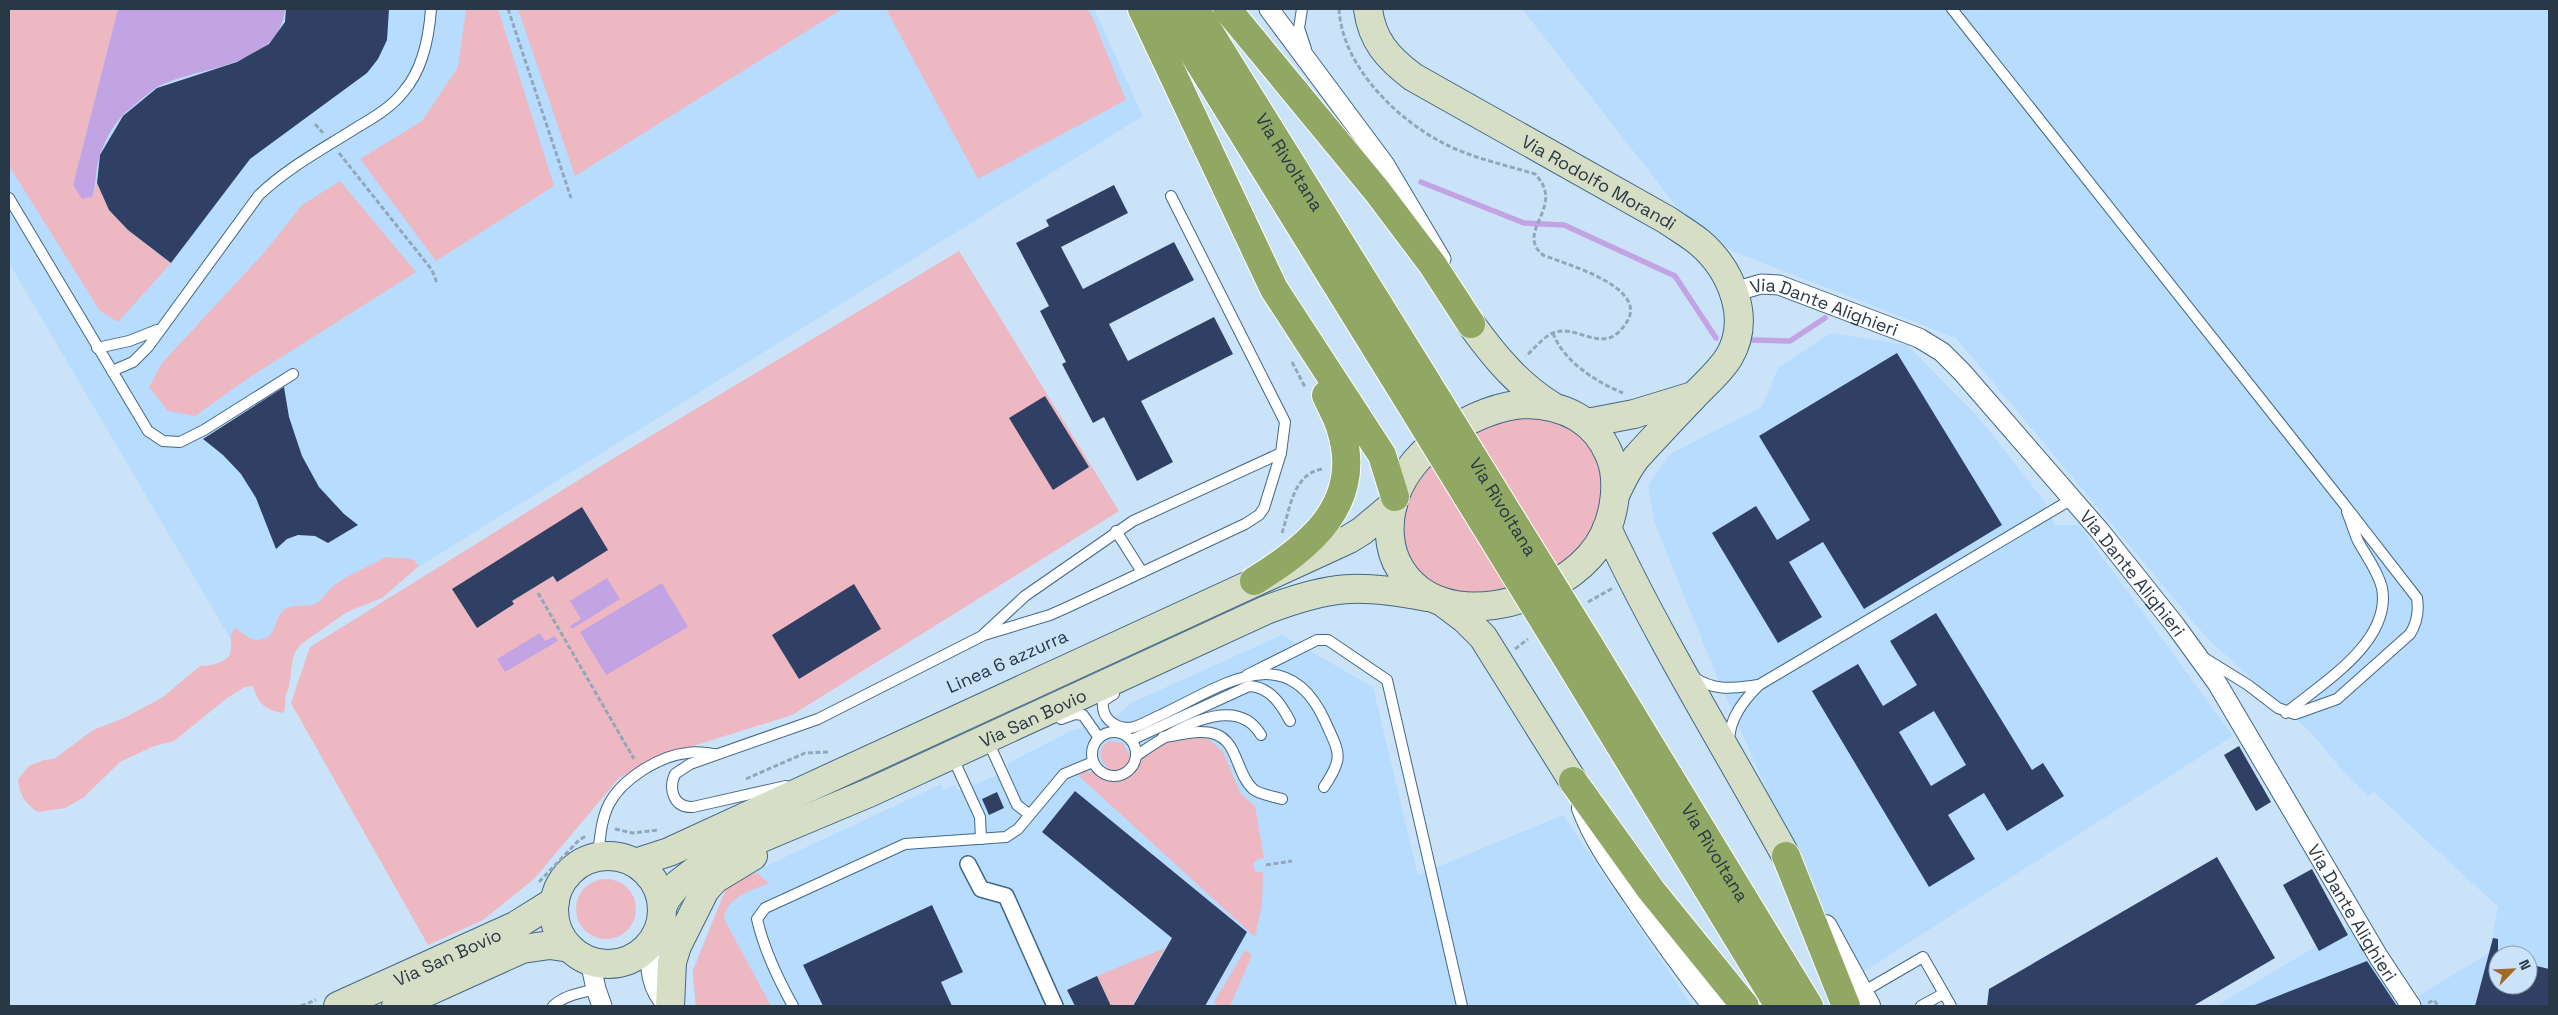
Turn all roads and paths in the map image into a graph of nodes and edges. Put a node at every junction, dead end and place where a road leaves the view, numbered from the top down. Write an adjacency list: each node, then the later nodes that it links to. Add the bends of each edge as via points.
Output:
1 (431, 9): 14 (lane, via 420,65 404,91 379,114)
2 (508, 9): 17 (path)
3 (1142, 9): 20 (highway, via 1246,232)
4 (1166, 9): 28 (highway, Via Rivoltana)
5 (1195, 9): 28 (highway, Via Rivoltana)
6 (1227, 9): 21 (highway, via 1408,232)
7 (1269, 9): 12 (street)
8 (1302, 9): 12 (lane, via 1299,28)
9 (1339, 9): 23 (path, via 1348,50 1392,106 1446,144 1535,174 1545,184 1547,198 1533,238 1535,249 1542,255 1619,287 1629,301 1630,315 1624,328 1612,337 1599,340 1568,332)
10 (1368, 9): 19 (main road, Via Rodolfo Morandi, via 1378,43 1395,63 1413,77 1698,241 1716,260)
11 (1952, 9): 38 (lane)
12 (1310, 62): 21 (street, via 1401,190 1444,264)
13 (315, 124): 14 (path)
14 (332, 144): 18 (path, via 432,270); 22 (lane, via 276,178 259,195)
15 (1171, 196): 33 (lane, via 1283,416 1286,429)
16 (9, 198): 24 (lane)
17 (571, 198)
18 (437, 283)
19 (1734, 292): 30 (main road, Via Rodolfo Morandi, via 1738,308 1738,336 1725,363); 36 (street, Via Dante Alighieri, via 1760,284 1779,285 1927,343 1942,352)
20 (1291, 319): 37 (highway, via 1382,455); 43 (highway, via 1341,428 1346,450 1344,484 1336,506 1322,528 1295,553)
21 (1471, 324): 31 (main road, via 1507,370)
22 (160, 329): 24 (lane, via 146,336); 26 (lane, via 133,362)
23 (1553, 333): 25 (path); 29 (path, via 1556,343 1584,371 1600,383)
24 (98, 348): 26 (lane)
25 (1524, 357)
26 (112, 371): 27 (lane, via 148,431 162,441 171,442 180,442 204,430)
27 (293, 374)
28 (1417, 391): 50 (highway, Via Rivoltana, bridge)
29 (1628, 395)
30 (1694, 396): 32 (main road, Via Rodolfo Morandi, via 1643,412); 35 (main road, Via Rodolfo Morandi, via 1636,458)
31 (1554, 407): 32 (main road); 37 (main road, via 1510,405 1460,425 1418,459 1407,473)
32 (1587, 422): 35 (main road, via 1611,458 1616,479)
33 (1281, 452): 40 (lane); 42 (lane, via 1267,501 1259,515)
34 (1328, 468): 41 (path, via 1312,472 1299,482)
35 (1615, 495): 39 (main road, Via San Bovio)
36 (2072, 499): 52 (street, Via Dante Alighieri); 56 (lane)
37 (1394, 501): 43 (main road, Via San Bovio, via 1357,534); 46 (main road, via 1390,532 1394,558 1409,581)
38 (2344, 504): 57 (lane, via 2357,540 2382,588 2380,620 2364,646 2343,667); 57 (lane, via 2416,598 2418,613 2415,625 2410,634 2337,699 2299,714)
39 (1607, 528): 46 (main road, Via San Bovio, via 1584,562 1540,591 1488,606 1461,606); 54 (main road)
40 (1116, 531): 42 (lane); 49 (lane, via 1014,605)
41 (1280, 539)
42 (1142, 572): 49 (lane, via 1050,615)
43 (1254, 581): 69 (main road, Via San Bovio)
44 (1614, 588): 47 (path)
45 (538, 593): 72 (path)
46 (1436, 600): 53 (main road, Via San Bovio, via 1377,588 1342,588 1322,592 1245,618); 74 (main road, via 1465,619 1483,637)
47 (1583, 605)
48 (1535, 634): 51 (path)
49 (984, 635): 66 (lane, via 818,719)
50 (1577, 650): 105 (highway, Via Rivoltana); 106 (highway, Via Rivoltana)
51 (1512, 651)
52 (2195, 652): 57 (lane); 109 (street, Via Dante Alighieri, via 2217,683 2378,956)
53 (1153, 660): 55 (lane, via 1128,686 1103,701 1109,721 1119,727 1130,728); 75 (main road, Via San Bovio)
54 (1678, 667): 56 (lane, via 1706,686 1728,689); 65 (main road)
55 (1247, 675): 76 (lane, via 1278,674 1293,680 1320,711 1339,756 1336,770); 103 (lane, via 1317,640 1328,640 1388,680)
56 (1759, 685): 65 (lane, via 1742,701 1729,731)
57 (2286, 712)
58 (1290, 721): 63 (lane, via 1277,699 1259,686 1249,686)
59 (1052, 723): 62 (lane, via 1079,713)
60 (1260, 735): 61 (lane, via 1256,727 1244,718 1230,714 1212,717)
61 (1163, 737): 67 (lane); 77 (lane, via 1203,732 1221,738 1236,754 1248,784 1255,790)
62 (1099, 738): 63 (lane, via 1115,733); 70 (lane, via 1092,749)
63 (1131, 740): 67 (lane)
64 (992, 750): 78 (lane, via 1017,805)
65 (1729, 751): 83 (main road)
66 (717, 755): 69 (lane, via 690,764 675,774 672,791 678,804 684,808 704,806); 72 (lane, via 686,753 658,762)
67 (1136, 756): 70 (lane, via 1130,770 1118,776 1104,774)
68 (968, 761): 71 (lane)
69 (839, 762): 73 (path, via 805,753); 85 (main road, Via San Bovio, via 669,852)
70 (1093, 762): 78 (lane, via 1064,774)
71 (956, 767): 75 (lane); 81 (lane, via 980,817)
72 (641, 772): 80 (lane, via 617,792)
73 (743, 780)
74 (1573, 781): 94 (street, via 1594,833 1678,961); 104 (highway, via 1651,890)
75 (881, 787): 89 (main road, Via San Bovio, via 709,860 678,884); 100 (main road, via 793,833 710,884 677,946 670,974)
76 (1324, 787)
77 (1282, 799)
78 (1029, 814): 81 (lane, via 1012,834)
79 (666, 826): 80 (path, via 633,833)
80 (601, 827): 82 (lane); 88 (path, via 579,840)
81 (981, 839): 101 (lane, via 905,844 765,908 757,919 760,931 777,978)
82 (598, 856): 85 (main road, via 622,857); 88 (main road, via 570,871 559,886)
83 (1786, 856): 96 (highway)
84 (1292, 861): 87 (path)
85 (635, 863): 89 (main road, via 654,882)
86 (968, 864): 102 (street, via 980,889 1006,896)
87 (1266, 865)
88 (544, 895): 91 (main road, via 557,927); 95 (main road, Via San Bovio, via 515,926)
89 (662, 908): 90 (main road, via 658,930)
90 (650, 944): 91 (main road, via 636,956 608,964); 100 (street, via 652,979 658,996)
91 (580, 954): 93 (street); 98 (main road, Via San Bovio, via 543,945 522,949)
92 (1943, 994): 96 (lane, via 1923,957); 107 (lane); 108 (lane)
93 (599, 998): 99 (lane, via 560,1000)
94 (1709, 1001)
95 (328, 1002): 97 (path)
96 (1858, 1002)
97 (301, 1006)
98 (396, 1006)
99 (553, 1006)
100 (669, 1006)
101 (793, 1006)
102 (1055, 1006)
103 (1462, 1006)
104 (1744, 1006)
105 (1779, 1006)
106 (1809, 1006)
107 (1921, 1006)
108 (1951, 1006)
109 (2411, 1006)
110 (2424, 1006): 111 (path, via 2434,1000)
111 (2438, 1006)

